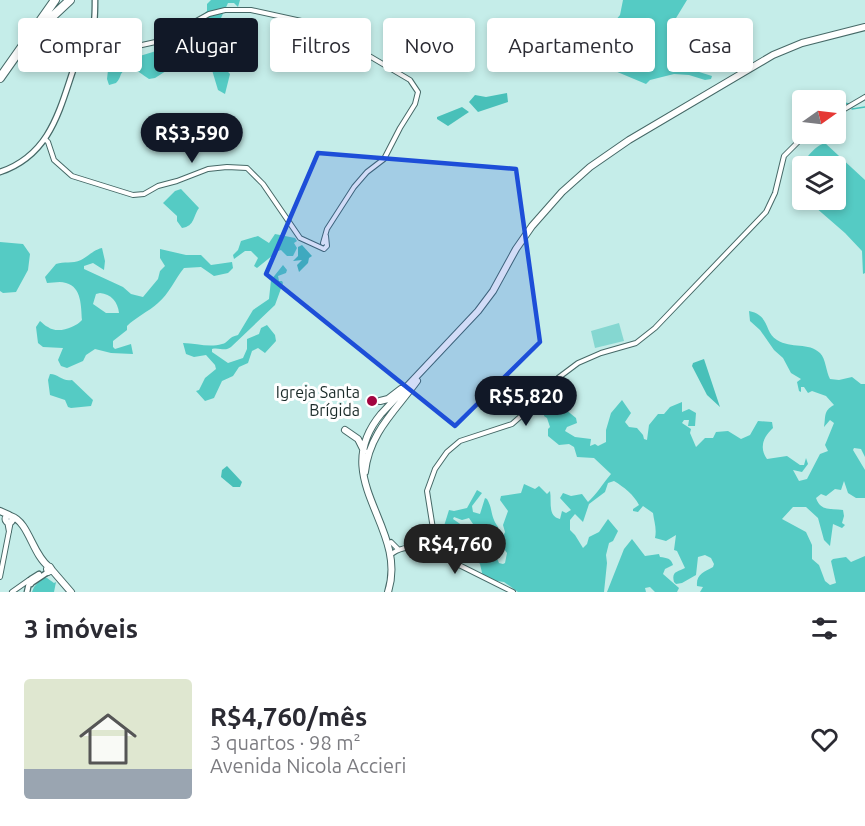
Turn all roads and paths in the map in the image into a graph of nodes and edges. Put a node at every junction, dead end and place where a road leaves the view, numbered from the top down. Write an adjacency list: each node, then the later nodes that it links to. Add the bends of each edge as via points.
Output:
1 (54, 0): 4 (highway); 11 (highway)
2 (70, 0): 5 (highway)
3 (95, 0): 6 (main road)
4 (42, 18)
5 (50, 18)
6 (94, 18)
7 (865, 27): 18 (main road, via 802,43 773,55 597,161 548,207 516,249 488,299)
8 (142, 45): 15 (street, via 159,41 209,14 251,10 315,24 410,80 418,92 384,159 358,182 327,229 324,245 300,238 247,168 208,170 133,195 72,176 54,160)
9 (18, 52): 12 (highway)
10 (73, 72): 15 (main road, via 56,123)
11 (0, 73)
12 (0, 78)
13 (865, 97): 14 (street)
14 (846, 108)
15 (45, 139): 17 (main road, via 20,164)
16 (796, 144): 26 (street, via 784,156 766,212 655,327 630,346 578,363 512,424 460,441 444,455 427,491 434,535)
17 (0, 172)
18 (423, 370): 19 (main road); 23 (main road, via 381,426 368,452)
19 (409, 383): 20 (main road); 22 (main road, via 376,420)
20 (380, 401)
21 (345, 430): 22 (main road, via 358,439)
22 (364, 452): 23 (main road); 34 (main road, via 366,489 391,554)
23 (365, 477): 27 (main road)
24 (0, 512): 25 (main road)
25 (11, 519): 28 (main road); 29 (street)
26 (426, 548): 27 (street); 35 (street)
27 (396, 551): 34 (main road)
28 (49, 570): 30 (main road); 33 (main road)
29 (0, 577)
30 (30, 582): 31 (main road); 32 (street)
31 (28, 591)
32 (12, 592)
33 (71, 592)
34 (390, 592)
35 (513, 592)

